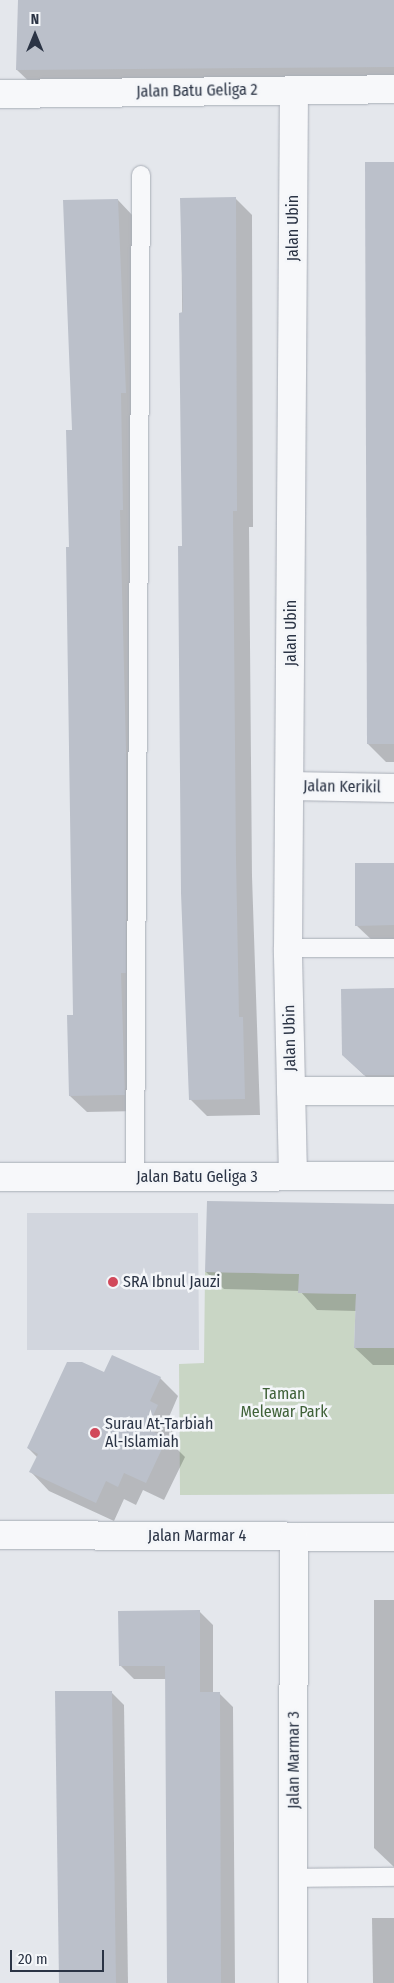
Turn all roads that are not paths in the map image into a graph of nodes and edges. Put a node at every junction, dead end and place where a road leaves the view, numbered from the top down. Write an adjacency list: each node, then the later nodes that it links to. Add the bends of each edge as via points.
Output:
1 (394, 89): 2 (street, Jalan Batu Geliga 2)
2 (294, 90): 3 (street, Jalan Batu Geliga 2); 5 (street, Jalan Ubin)
3 (0, 94)
4 (141, 176): 14 (lane)
5 (290, 786): 6 (street, Jalan Kerikil); 7 (street, Jalan Ubin)
6 (394, 788)
7 (288, 948): 8 (lane); 9 (street, Jalan Ubin)
8 (394, 948)
9 (291, 1091): 10 (street); 11 (street, Jalan Ubin)
10 (394, 1091)
11 (293, 1176): 12 (street, Jalan Batu Geliga 3); 14 (street, Jalan Batu Geliga 3)
12 (394, 1176)
13 (0, 1177): 14 (street, Jalan Batu Geliga 3)
14 (135, 1177)
15 (0, 1535): 16 (street, Jalan Marmar 4)
16 (294, 1537): 17 (street, Jalan Marmar 4); 19 (street, Jalan Marmar 3)
17 (394, 1537)
18 (394, 1877): 19 (lane)
19 (293, 1878): 20 (street, Jalan Marmar 3)
20 (293, 1983)

